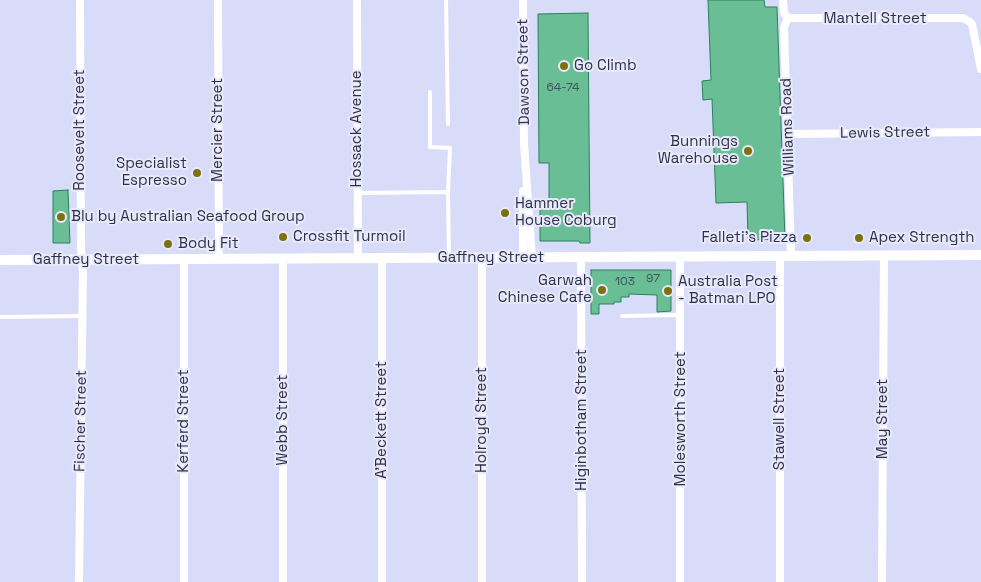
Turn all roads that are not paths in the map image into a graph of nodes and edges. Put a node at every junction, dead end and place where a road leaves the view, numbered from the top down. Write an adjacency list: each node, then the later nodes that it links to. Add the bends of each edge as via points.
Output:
1 (80, 0): 29 (street, Roosevelt Street)
2 (218, 0): 24 (street, Mercier Street)
3 (357, 0): 14 (street, Hossack Avenue)
4 (446, 0): 10 (lane)
5 (523, 0): 22 (street, Dawson Street, via 522,178)
6 (783, 0): 7 (street, Williams Road, via 784,13)
7 (788, 18): 8 (street, Mantell Street, via 963,18 972,24); 12 (street, Williams Road, via 784,27)
8 (981, 69)
9 (430, 92): 13 (lane, via 430,147 450,148)
10 (448, 124)
11 (981, 132): 12 (street, Lewis Street)
12 (788, 134): 17 (street, Williams Road)
13 (448, 192): 14 (lane); 20 (lane)
14 (357, 193): 26 (street, Hossack Avenue)
15 (981, 255): 18 (main road, Gaffney Street)
16 (780, 256): 17 (main road, Gaffney Street); 19 (main road, Gaffney Street); 42 (street, Stawell Street)
17 (791, 256): 18 (main road, Gaffney Street)
18 (884, 256): 43 (street, May Street)
19 (680, 257): 23 (main road, Gaffney Street); 31 (street, Molesworth Street)
20 (449, 258): 21 (main road, Gaffney Street); 27 (main road, Gaffney Street)
21 (482, 258): 22 (main road, Gaffney Street); 39 (street, Holroyd Street)
22 (527, 258): 23 (main road, Gaffney Street)
23 (581, 258): 40 (street, Higinbotham Street)
24 (219, 259): 25 (main road, Gaffney Street); 30 (main road, Gaffney Street)
25 (283, 259): 26 (main road, Gaffney Street); 37 (street, Webb Street)
26 (358, 259): 27 (main road, Gaffney Street)
27 (382, 259): 38 (street, A'Beckett Street)
28 (0, 260): 29 (main road, Gaffney Street)
29 (82, 260): 30 (main road, Gaffney Street); 32 (street, Fischer Street)
30 (184, 260): 36 (street, Kerferd Street)
31 (681, 315): 33 (lane); 41 (street, Molesworth Street)
32 (83, 316): 34 (lane); 35 (street, Fischer Street)
33 (622, 316)
34 (0, 317)
35 (80, 582)
36 (184, 582)
37 (283, 582)
38 (382, 582)
39 (482, 582)
40 (582, 582)
41 (680, 582)
42 (780, 582)
43 (882, 582)

